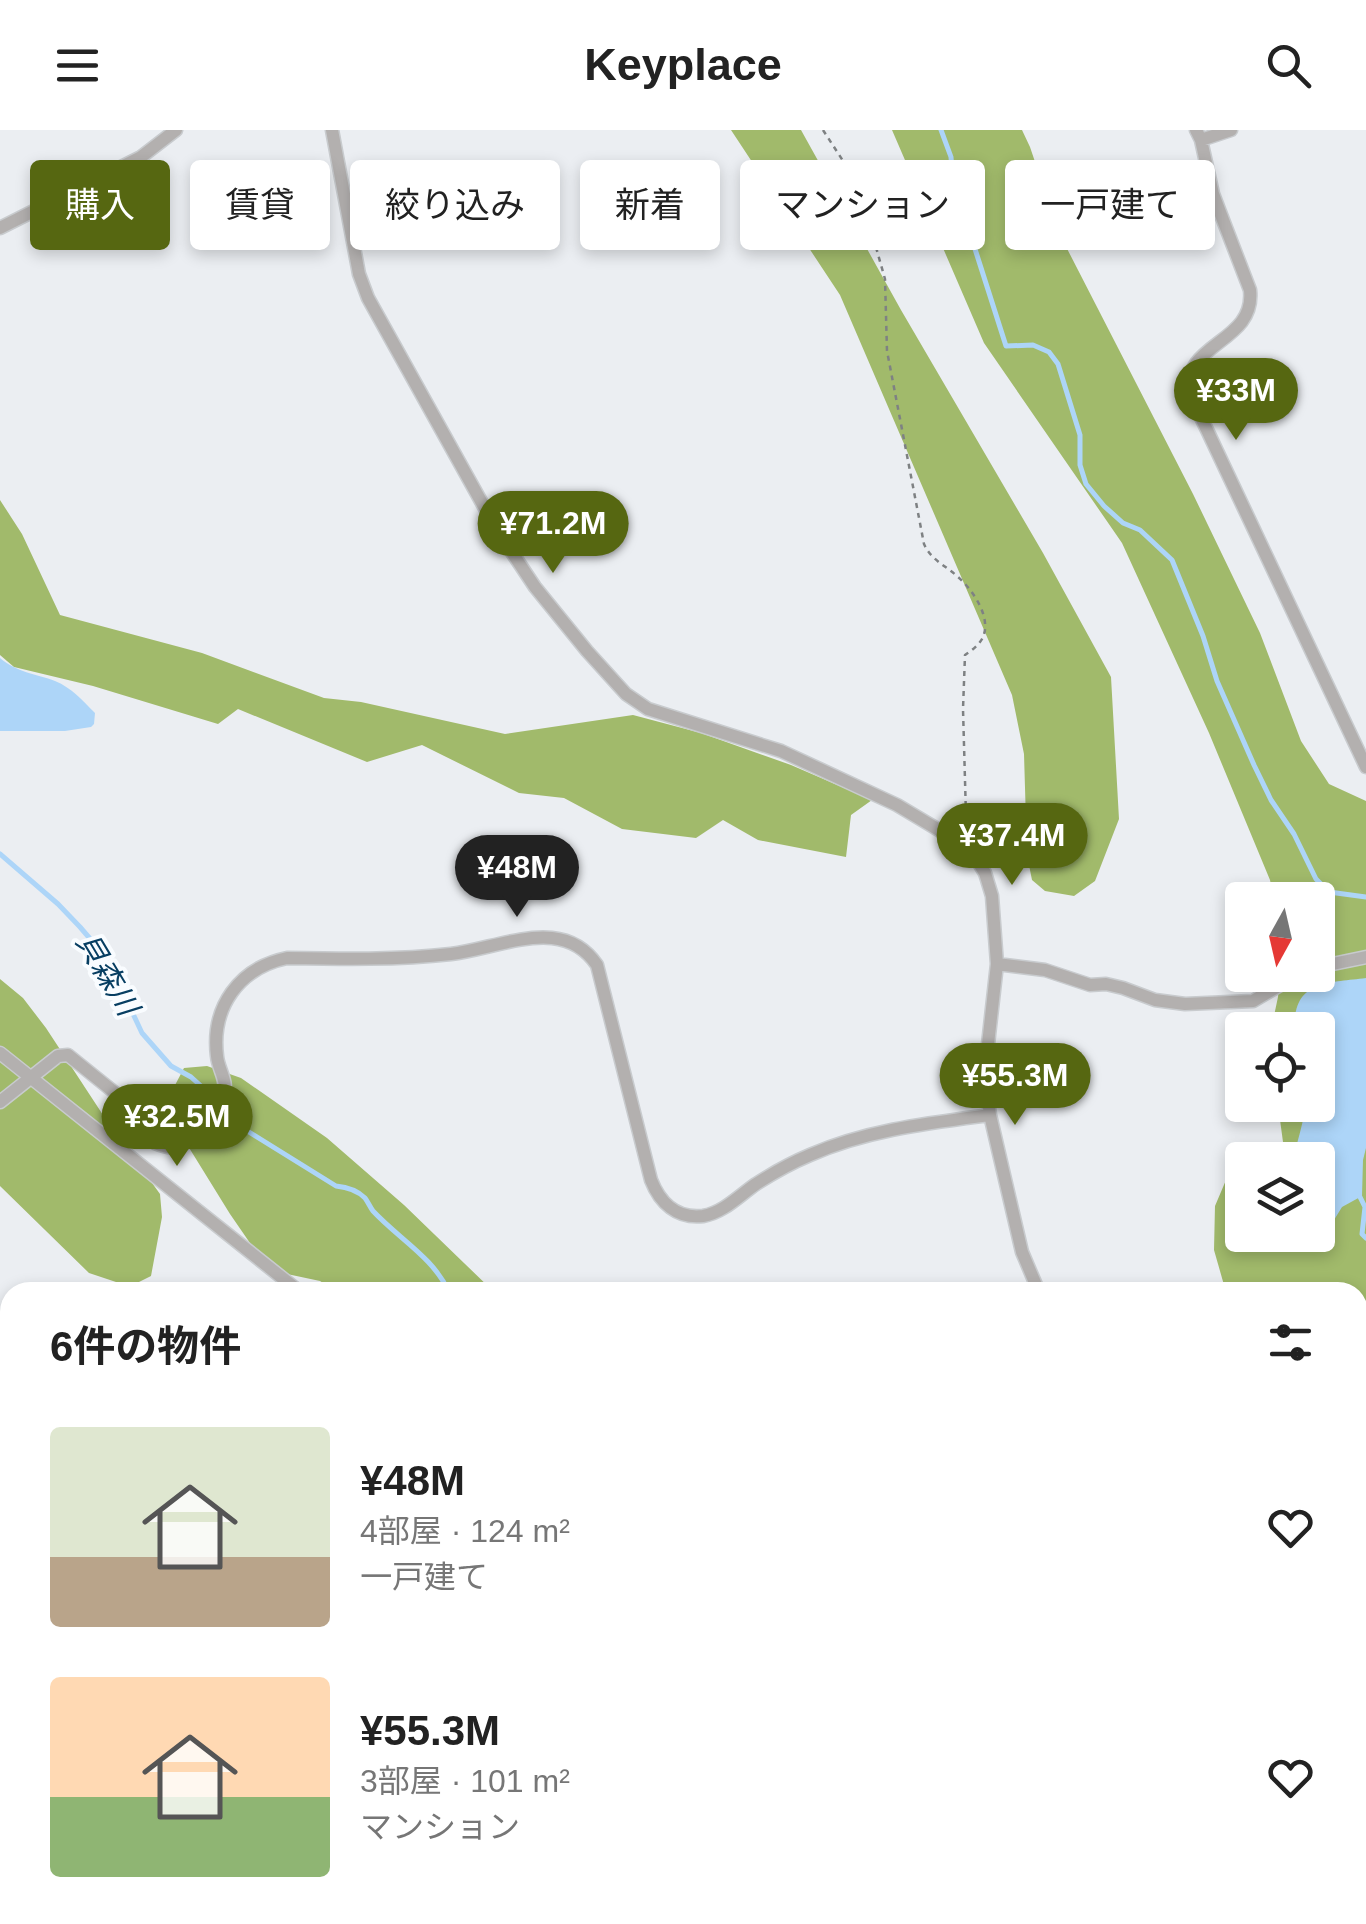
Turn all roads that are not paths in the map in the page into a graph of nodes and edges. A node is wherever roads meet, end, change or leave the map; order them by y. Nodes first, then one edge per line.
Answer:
1 (176, 130) edge
2 (332, 130) edge
3 (1231, 130) edge
4 (1198, 135) edge
5 (0, 228) edge
6 (1366, 767) edge
7 (1366, 957) edge
8 (1335, 963) edge
9 (998, 964) junction
10 (1268, 992) edge
11 (0, 1053) edge
12 (29, 1078) junction
13 (0, 1102) edge
14 (990, 1115) junction
15 (287, 1282) edge
16 (1035, 1282) edge

1 - 5 street
2 - 9 street
3 - 4 street
4 - 6 street
7 - 8 street
9 - 10 street
9 - 14 street
11 - 12 street
12 - 13 street
12 - 14 street
12 - 15 street
14 - 16 street

